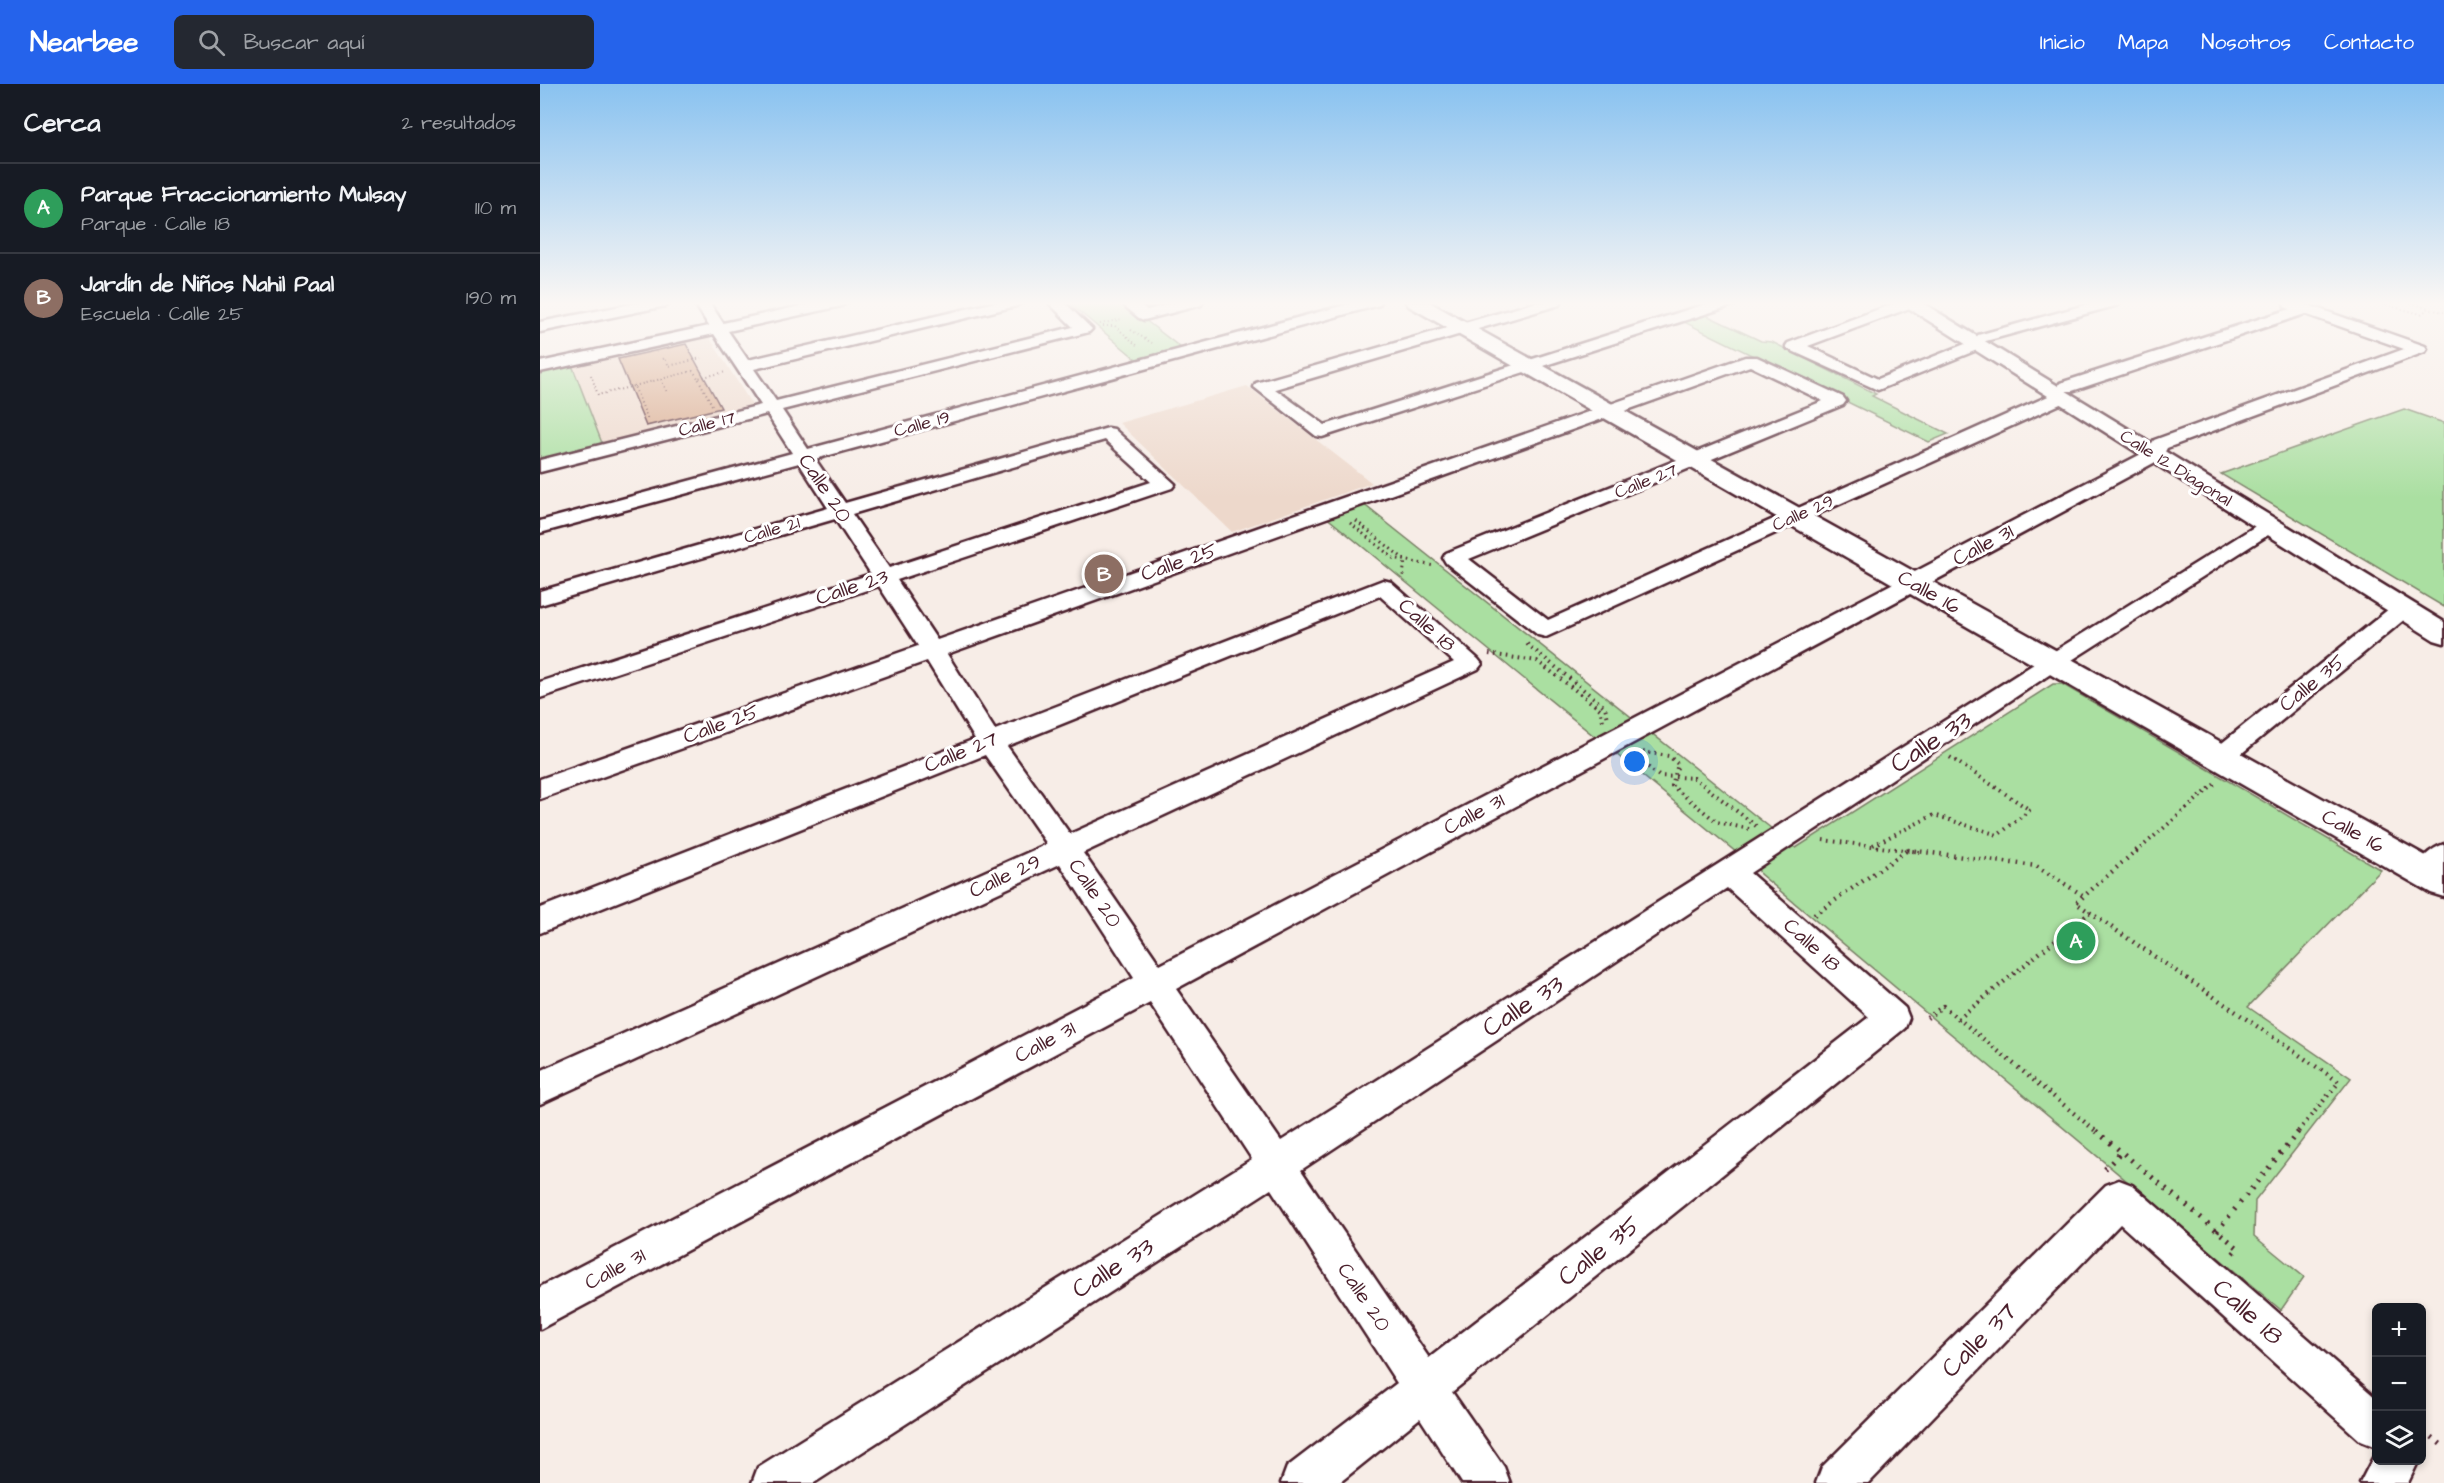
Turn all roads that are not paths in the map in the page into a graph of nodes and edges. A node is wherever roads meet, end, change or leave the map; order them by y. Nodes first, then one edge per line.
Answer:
1 (741, 367) edge
2 (932, 367) edge
3 (1132, 367) edge
4 (1330, 367) edge
5 (1523, 367) edge
6 (1529, 367) edge
7 (1730, 367) edge
8 (1766, 367) edge
9 (1840, 367) edge
10 (1919, 367) edge
11 (2023, 367) edge
12 (2135, 367) edge
13 (2372, 367) edge
14 (738, 368) joint
15 (2063, 392) junction
16 (772, 408) junction
17 (1607, 411) junction
18 (1108, 433) joint
19 (2157, 449) junction
20 (804, 456) junction
21 (1695, 461) junction
22 (540, 466) edge
23 (840, 511) junction
24 (1794, 516) junction
25 (2269, 526) junction
26 (540, 527) edge
27 (884, 576) junction
28 (1912, 583) junction
29 (1383, 587) joint
30 (540, 598) edge
31 (2403, 609) junction
32 (2444, 615) edge
33 (1546, 630) joint
34 (2444, 634) edge
35 (932, 649) junction
36 (1476, 658) joint
37 (2054, 663) junction
38 (540, 690) edge
39 (990, 741) junction
40 (2219, 770) junction
41 (540, 789) edge
42 (1065, 848) junction
43 (2438, 870) edge
44 (1730, 873) junction
45 (540, 921) edge
46 (1155, 983) junction
47 (1910, 1018) joint
48 (540, 1088) edge
49 (1276, 1165) junction
50 (2113, 1183) joint
51 (540, 1309) edge
52 (1425, 1389) junction
53 (2372, 1422) edge
54 (2394, 1465) edge
55 (774, 1483) edge
56 (1303, 1483) edge
57 (1488, 1483) edge
58 (1839, 1483) edge
59 (2382, 1483) edge

1 - 14 street
2 - 16 street, Calle 17
3 - 20 street, Calle 19
4 - 5 street
6 - 17 street, Calle 16
7 - 17 street, Calle 25
8 - 21 street, Calle 27
9 - 10 street
11 - 15 street, Calle 12 Diagonal
12 - 15 street, Calle 29
13 - 19 street, Calle 31
14 - 16 street, Calle 20
15 - 19 street, Calle 12 Diagonal
15 - 24 street, Calle 29
16 - 20 street, Calle 20
16 - 22 street, Calle 17
17 - 21 street, Calle 16
17 - 35 street, Calle 25
18 - 23 street, Calle 21
18 - 27 street, Calle 23
19 - 25 street, Calle 12 Diagonal
19 - 28 street, Calle 31
19 - 32 street, Calle 12 Diagonal
20 - 23 street, Calle 20
20 - 26 street, Calle 19
21 - 24 street, Calle 16
21 - 33 street, Calle 27
23 - 27 street, Calle 20
23 - 30 street, Calle 21
24 - 28 street, Calle 16
24 - 33 street, Calle 29
25 - 31 street, Calle 12 Diagonal
25 - 37 street, Calle 33
27 - 35 street, Calle 20
27 - 38 street, Calle 23
28 - 37 street, Calle 16
28 - 46 street, Calle 31
29 - 36 street, Calle 18
29 - 39 street, Calle 27
31 - 34 street, Calle 12 Diagonal
31 - 40 street, Calle 35
35 - 39 street, Calle 20
35 - 41 street, Calle 25
36 - 42 street, Calle 29
37 - 40 street, Calle 16
37 - 44 street, Calle 33
39 - 42 street, Calle 20
39 - 45 street, Calle 27
40 - 43 street, Calle 16
42 - 46 street, Calle 20
42 - 48 street, Calle 29
44 - 47 street, Calle 18
44 - 49 street, Calle 33
46 - 49 street, Calle 20
46 - 51 street, Calle 31
47 - 52 street, Calle 35
49 - 52 street, Calle 20
49 - 55 street, Calle 33
50 - 53 street, Calle 18
50 - 58 street, Calle 37
52 - 56 street, Calle 35
52 - 57 street, Calle 20
54 - 59 street

